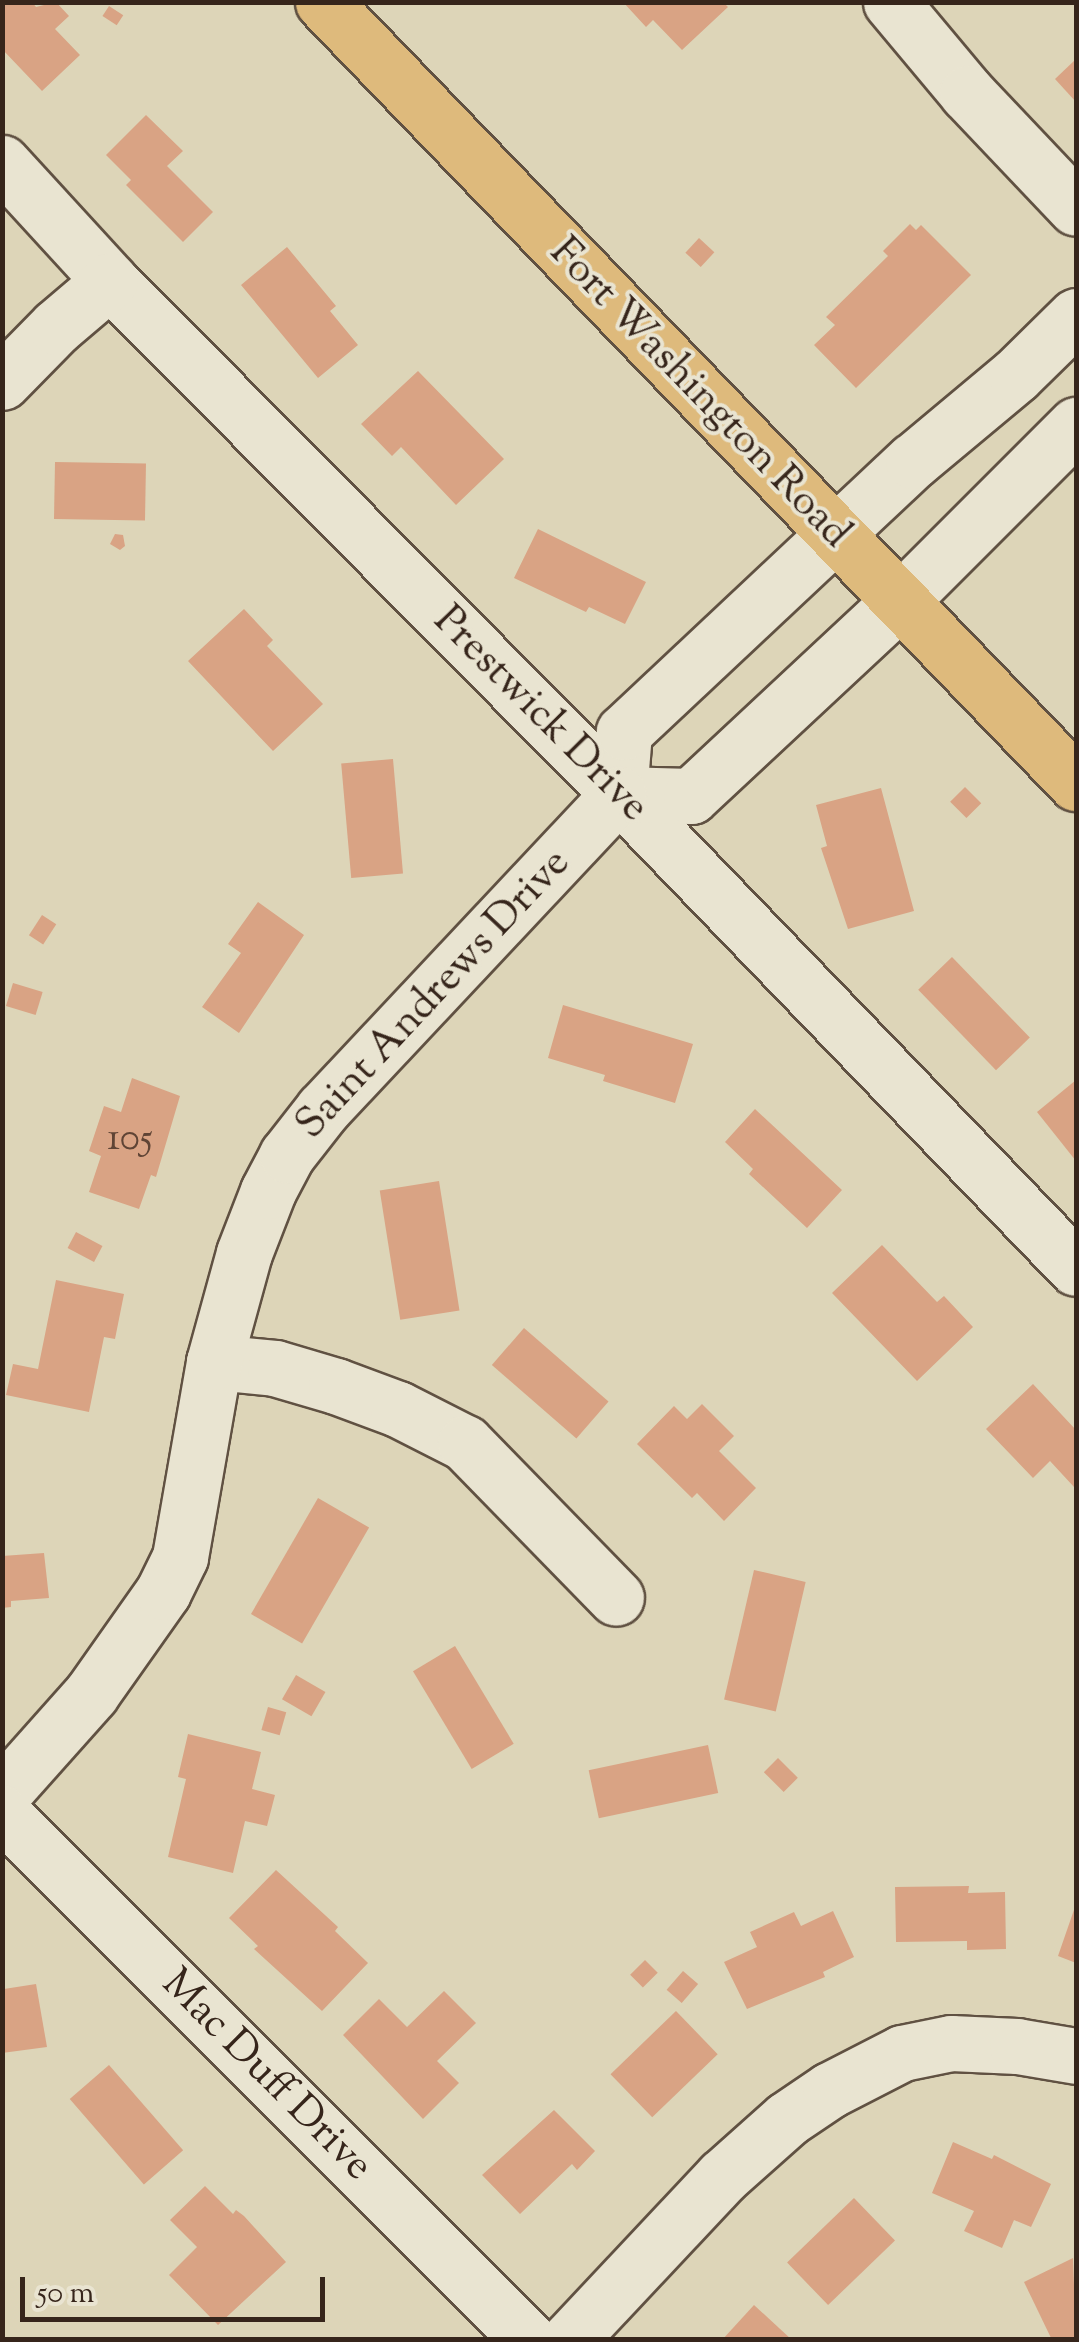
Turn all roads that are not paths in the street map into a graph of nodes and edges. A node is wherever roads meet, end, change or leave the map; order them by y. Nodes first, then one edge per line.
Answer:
1 (324, 2) edge
2 (891, 2) edge
3 (2, 163) edge
4 (1076, 208) edge
5 (110, 281) junction
6 (1076, 316) edge
7 (2, 382) edge
8 (1076, 425) edge
9 (835, 536) junction
10 (900, 601) junction
11 (1076, 784) edge
12 (619, 794) junction
13 (1076, 1268) edge
14 (214, 1362) junction
15 (616, 1598) dead end
16 (2, 1794) edge
17 (2, 1812) edge
18 (1076, 2056) edge
19 (529, 2340) edge
20 (569, 2340) edge

1 - 9 main road, Fort Washington Road
2 - 4 street
3 - 5 street, Prestwick Drive
5 - 7 street
5 - 12 street, Prestwick Drive
6 - 9 street
8 - 10 street
9 - 10 main road, Fort Washington Road
9 - 12 street
10 - 11 main road, Fort Washington Road
10 - 12 street
12 - 13 street, Prestwick Drive
12 - 14 street, Saint Andrews Drive
14 - 15 street
14 - 16 street, Saint Andrews Drive
17 - 19 street, Mac Duff Drive
18 - 20 street

